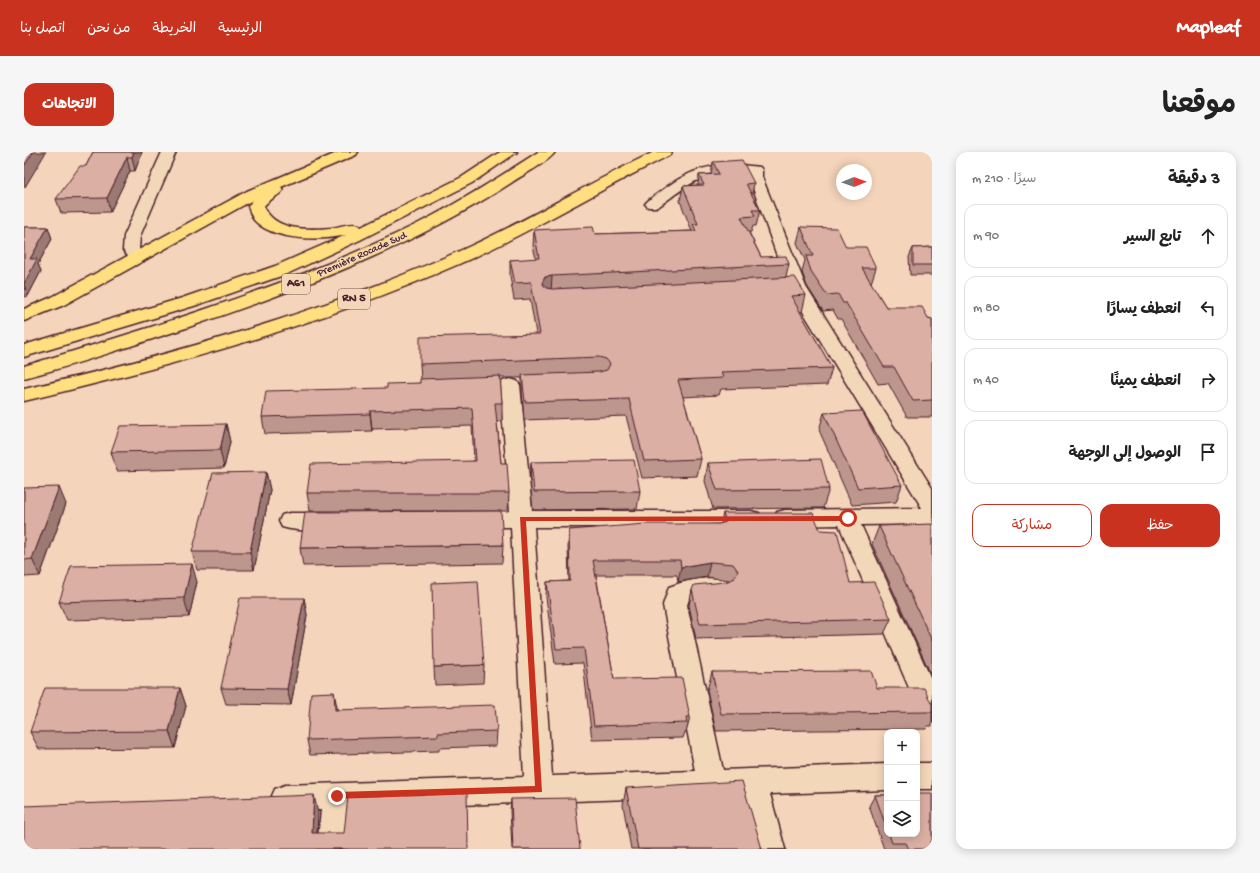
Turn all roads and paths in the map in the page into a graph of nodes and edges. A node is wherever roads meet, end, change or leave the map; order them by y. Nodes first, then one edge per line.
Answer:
1 (169, 152) edge
2 (351, 152) edge
3 (364, 152) edge
4 (510, 152) edge
5 (548, 152) edge
6 (665, 152) edge
7 (467, 180) junction
8 (652, 204) dead end
9 (138, 257) junction
10 (24, 316) edge
11 (24, 352) edge
12 (24, 372) edge
13 (510, 385) dead end
14 (24, 395) edge
15 (932, 506) edge
16 (932, 516) edge
17 (848, 518) junction
18 (522, 519) junction
19 (452, 520) edge
20 (290, 521) dead end
21 (352, 521) edge
22 (721, 587) edge
23 (932, 711) edge
24 (920, 776) edge
25 (932, 776) edge
26 (884, 777) edge
27 (753, 782) junction
28 (712, 783) junction
29 (539, 789) junction
30 (337, 796) junction
31 (259, 799) edge
32 (332, 849) edge
33 (770, 849) edge

1 - 9 street
2 - 9 highway
3 - 7 highway
4 - 7 highway, Première Rocade Sud / A61
5 - 12 highway, Première Rocade Sud / A61
6 - 14 highway, RN 5
7 - 11 highway, Première Rocade Sud / A61
8 - 15 street
9 - 10 highway
13 - 18 street
16 - 17 street
17 - 18 street
17 - 23 street
18 - 19 street
18 - 29 street
20 - 21 street
22 - 28 street
24 - 25 street
26 - 27 street
27 - 28 street
27 - 33 street
28 - 29 street
29 - 30 street
30 - 31 street
30 - 32 street

